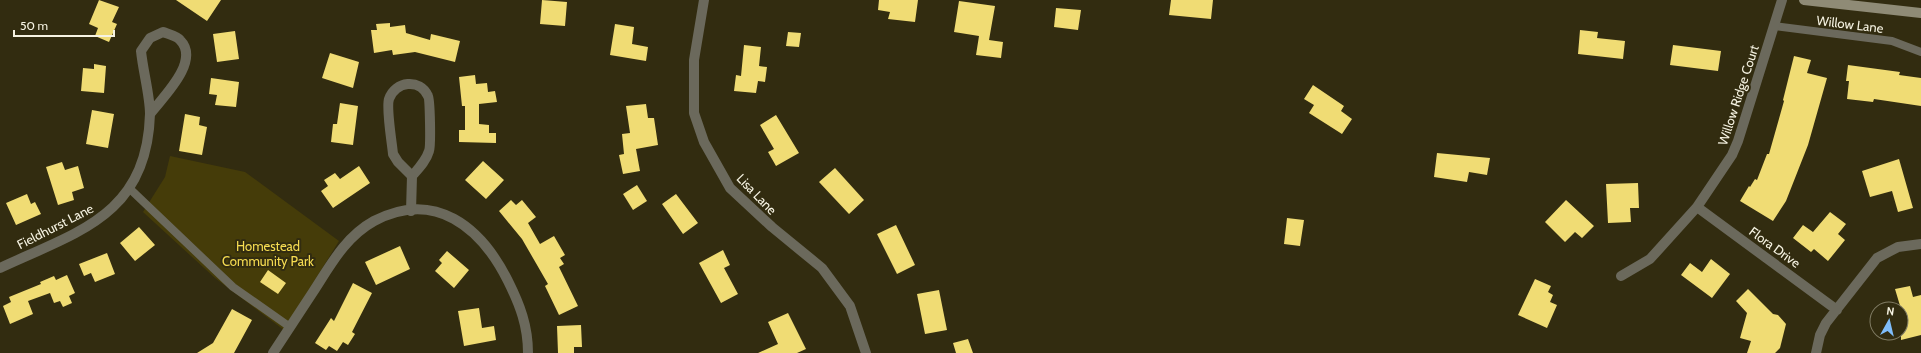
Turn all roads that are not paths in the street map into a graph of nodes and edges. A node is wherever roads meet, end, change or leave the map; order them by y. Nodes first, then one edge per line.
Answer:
1 (704, 0) edge
2 (1782, 0) edge
3 (1804, 0) edge
4 (1921, 13) edge
5 (1774, 26) junction
6 (1921, 52) edge
7 (150, 114) junction
8 (412, 176) junction
9 (130, 188) junction
10 (1697, 207) junction
11 (411, 211) junction
12 (1921, 244) edge
13 (1, 265) edge
14 (1621, 276) dead end
15 (1837, 310) junction
16 (290, 327) junction
17 (273, 353) edge
18 (528, 353) edge
19 (866, 353) edge
20 (1816, 353) edge

1 - 19 street, Lisa Lane
2 - 5 street, Willow Ridge Court
3 - 4 street
5 - 6 lane, Willow Lane
5 - 10 street, Willow Ridge Court
7 - 7 street, Fieldhurst Lane
7 - 9 street, Fieldhurst Lane
8 - 8 street
8 - 11 street
9 - 13 street, Fieldhurst Lane
9 - 16 lane
10 - 14 street, Willow Ridge Court
10 - 15 street, Flora Drive
11 - 16 street
11 - 18 street
12 - 15 street
15 - 20 street
16 - 17 street

